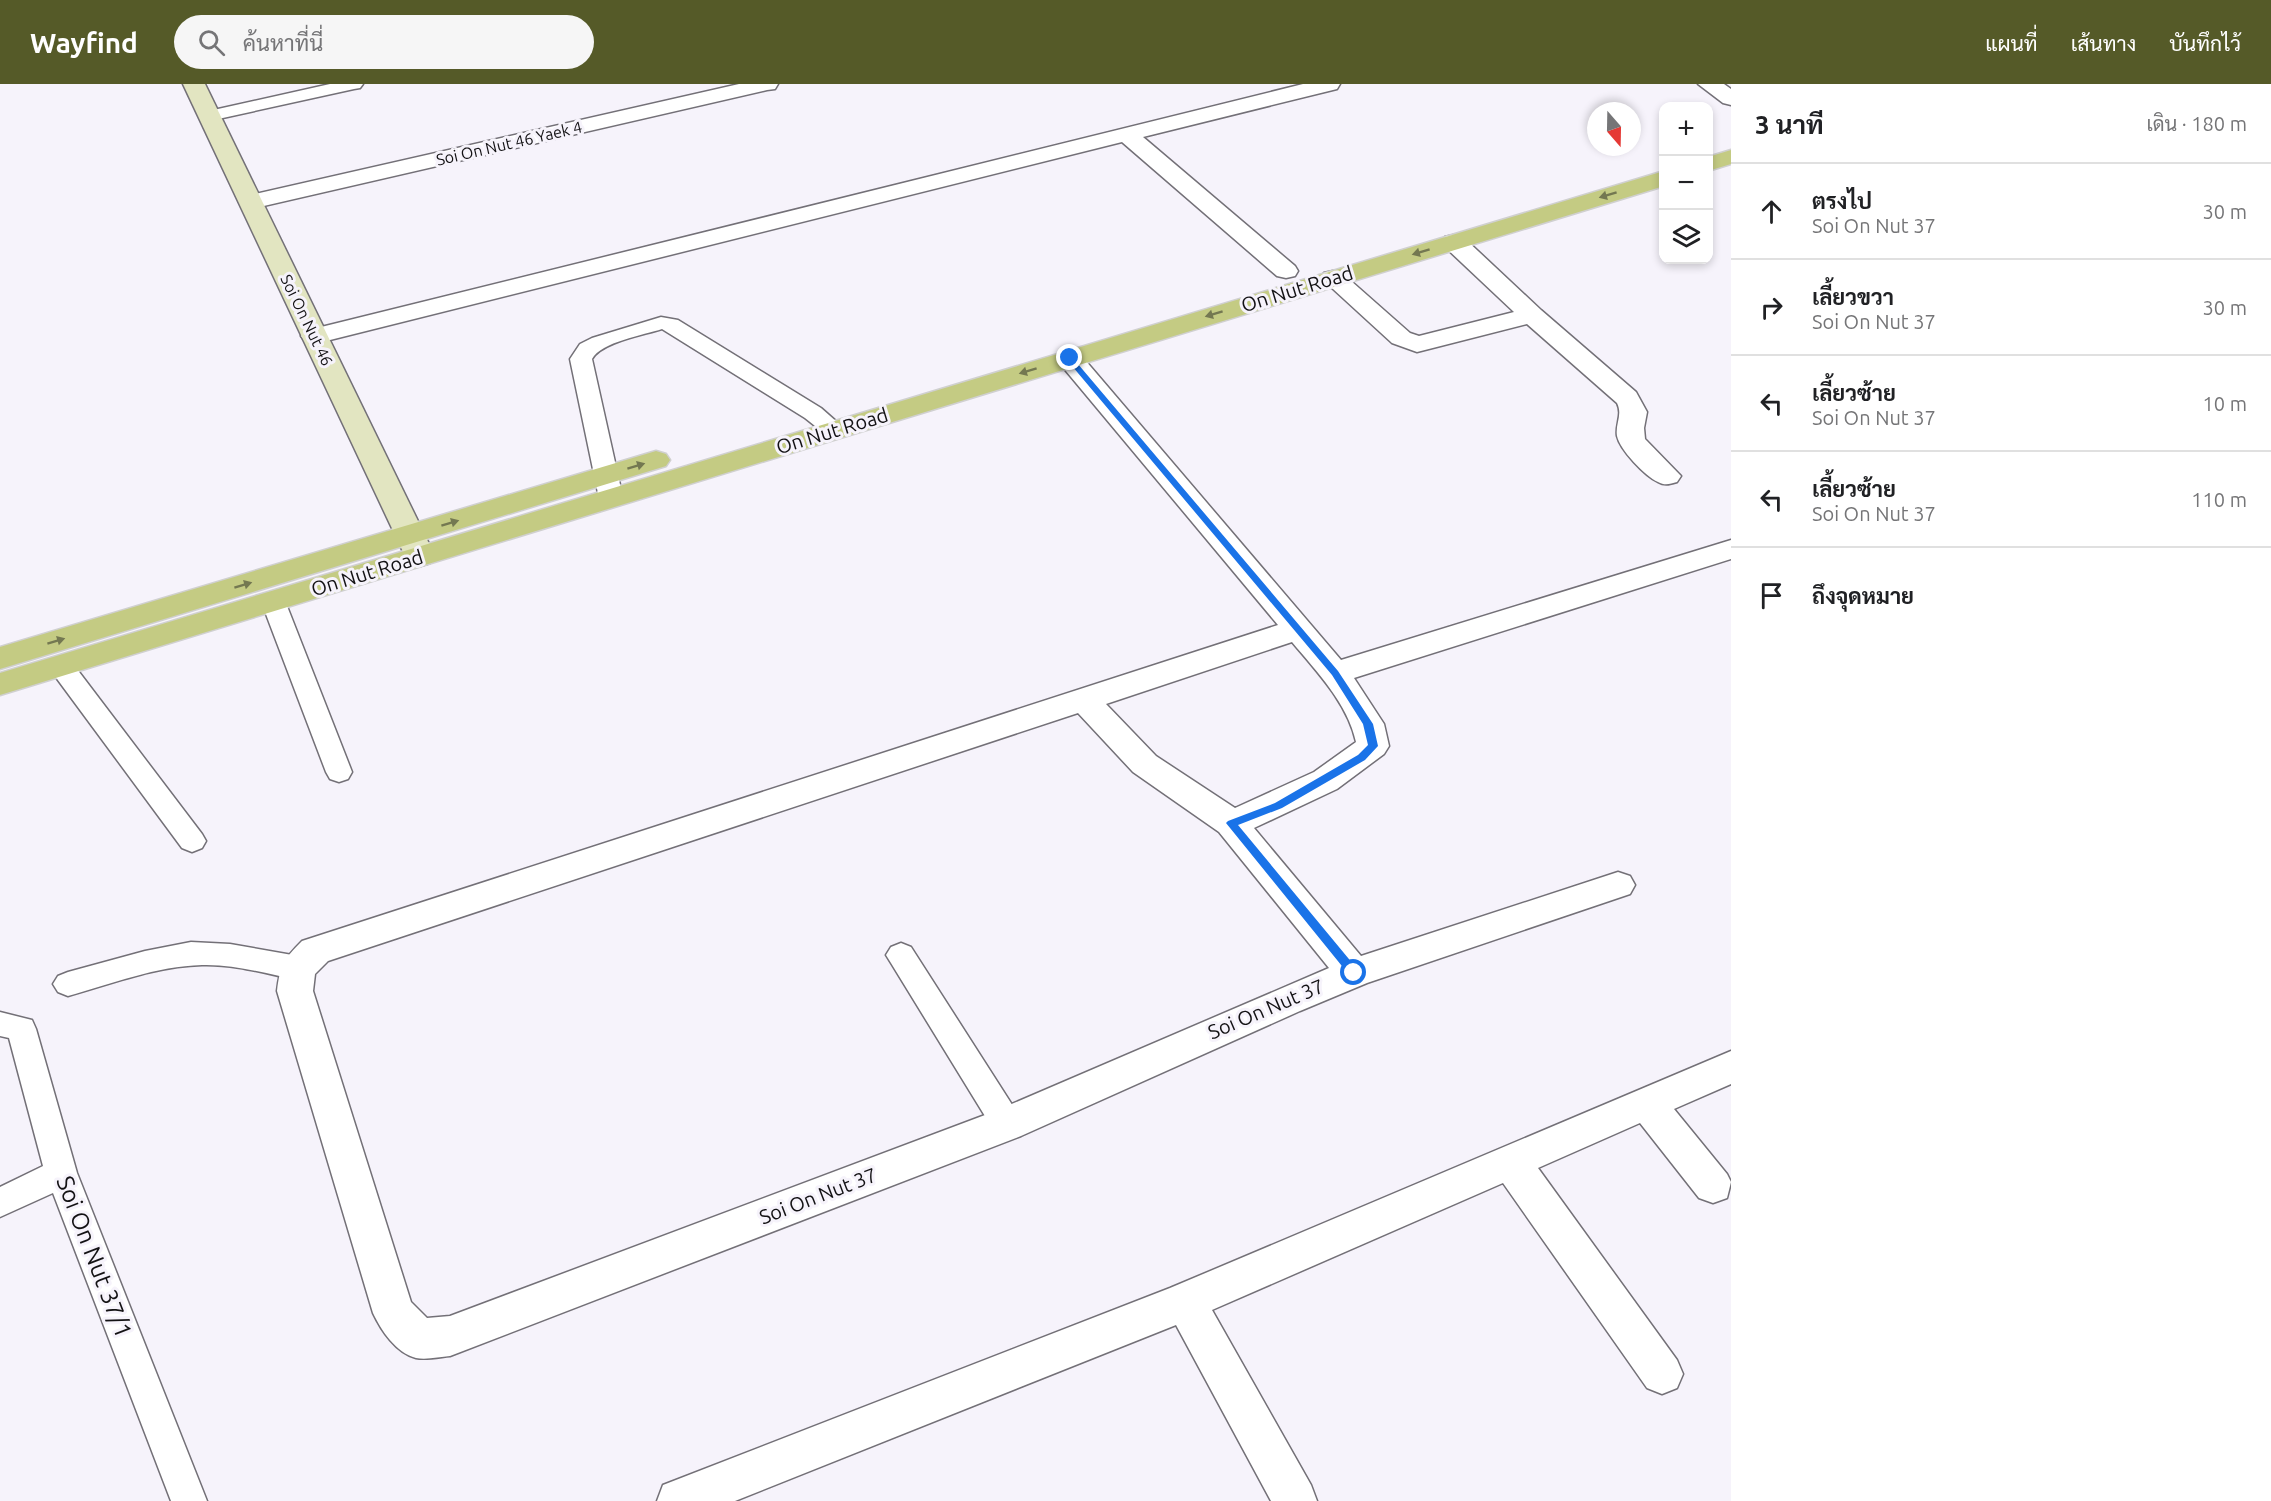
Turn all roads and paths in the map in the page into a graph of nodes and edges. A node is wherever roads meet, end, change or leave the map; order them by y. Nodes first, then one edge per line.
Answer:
1 (194, 84) edge
2 (354, 84) edge
3 (767, 84) edge
4 (1329, 84) edge
5 (1709, 84) edge
6 (1731, 98) edge
7 (209, 116) junction
8 (1128, 136) junction
9 (1731, 137) edge
10 (1713, 142) edge
11 (1731, 157) edge
12 (1659, 159) edge
13 (1713, 162) edge
14 (1659, 180) edge
15 (250, 202) junction
16 (1454, 242) junction
17 (1286, 271) junction
18 (1333, 278) junction
19 (1532, 315) junction
20 (314, 336) junction
21 (1070, 358) junction
22 (813, 413) junction
23 (835, 430) junction
24 (1667, 476) dead end
25 (609, 487) junction
26 (415, 545) junction
27 (1731, 549) edge
28 (273, 601) junction
29 (1297, 630) junction
30 (0, 658) edge
31 (61, 666) junction
32 (1335, 673) junction
33 (0, 684) edge
34 (1084, 700) junction
35 (339, 772) dead end
36 (1231, 823) junction
37 (192, 841) dead end
38 (1618, 885) dead end
39 (901, 955) dead end
40 (298, 968) junction
41 (1354, 973) junction
42 (68, 984) dead end
43 (0, 1024) edge
44 (1731, 1067) edge
45 (1647, 1103) junction
46 (1007, 1124) junction
47 (1511, 1162) junction
48 (61, 1173) junction
49 (1713, 1186) dead end
50 (0, 1203) edge
51 (1185, 1302) junction
52 (1662, 1374) dead end
53 (189, 1501) edge
54 (679, 1501) edge
55 (1295, 1501) edge

1 - 7 street, Soi On Nut 46
2 - 7 lane
3 - 15 street, Soi On Nut 46 Yaek 4
4 - 8 street
5 - 6 street
7 - 15 street, Soi On Nut 46
8 - 17 street
8 - 20 street
9 - 10 main road
11 - 13 main road
12 - 17 main road, On Nut Road
14 -> 16 main road, On Nut Road
15 - 20 street, Soi On Nut 46
16 -> 18 main road, On Nut Road
16 - 19 street
17 - 22 main road, On Nut Road
18 - 19 street
18 -> 21 main road, On Nut Road
19 - 24 street
20 - 26 street, Soi On Nut 46
21 -> 23 main road, On Nut Road
21 - 29 street
22 - 23 lane
25 -> 22 main road, On Nut Road
22 - 25 lane
23 - 25 main road, On Nut Road
25 - 26 main road, On Nut Road
26 - 28 main road, On Nut Road
30 -> 26 main road, On Nut Road
27 - 32 street
28 - 31 main road, On Nut Road
28 - 35 lane
29 - 32 street
29 - 34 street
31 - 33 main road, On Nut Road
31 - 37 lane
32 - 36 street
34 - 36 street, Soi On Nut 37
34 - 40 street
36 - 41 street, Soi On Nut 37
38 - 41 street
39 - 46 lane
40 - 42 lane
40 - 46 street, Soi On Nut 37
41 - 46 street, Soi On Nut 37
43 - 48 lane, Soi On Nut 37/1
44 - 45 street
45 - 47 street
45 - 49 street
47 - 51 street
47 - 52 street
48 - 50 lane
48 - 53 lane, Soi On Nut 37/1
51 - 54 street
51 - 55 street

